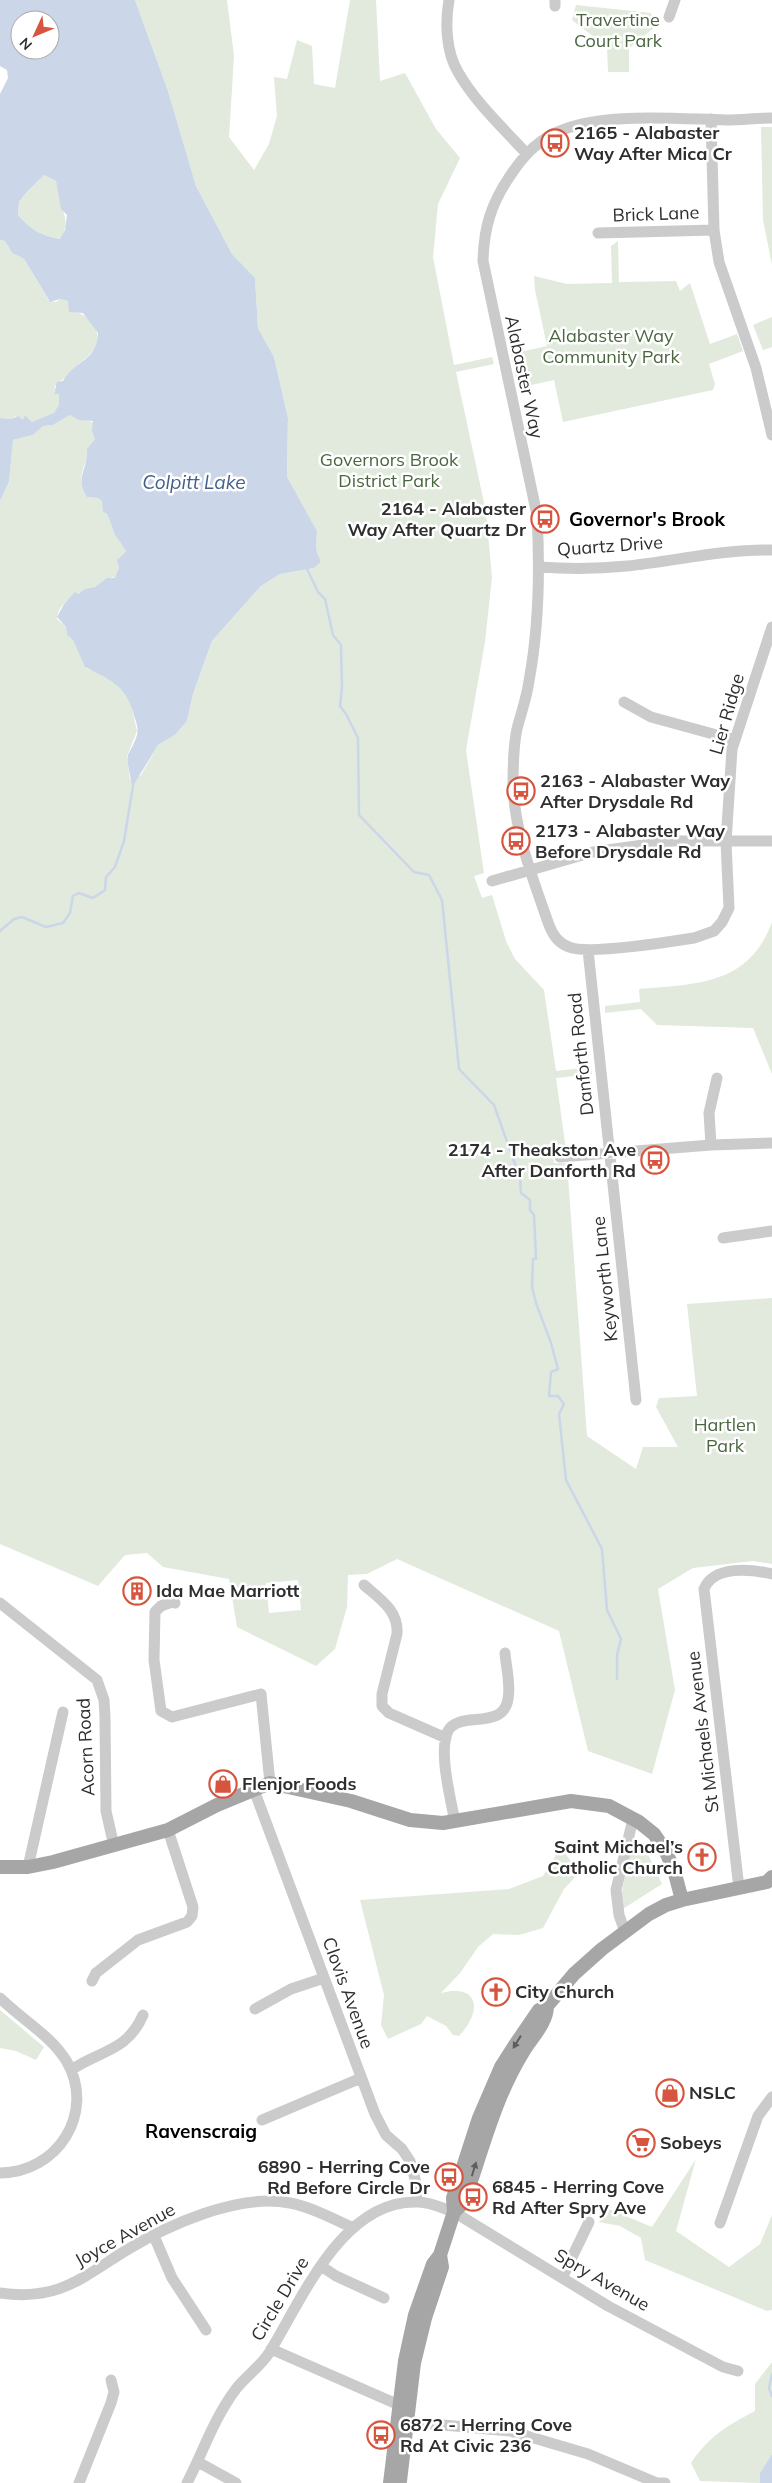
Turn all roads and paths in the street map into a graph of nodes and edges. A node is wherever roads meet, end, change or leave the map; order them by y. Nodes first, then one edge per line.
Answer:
1 (449, 0) edge
2 (675, 0) edge
3 (669, 17) dead end
4 (772, 118) edge
5 (711, 119) junction
6 (526, 153) junction
7 (714, 230) junction
8 (598, 233) dead end
9 (772, 435) edge
10 (772, 550) edge
11 (538, 567) junction
12 (772, 627) edge
13 (624, 702) dead end
14 (735, 740) junction
15 (772, 841) edge
16 (726, 842) junction
17 (531, 868) junction
18 (492, 881) dead end
19 (588, 950) junction
20 (717, 1078) dead end
21 (772, 1143) edge
22 (711, 1145) junction
23 (609, 1154) junction
24 (560, 1157) dead end
25 (772, 1231) edge
26 (723, 1238) dead end
27 (636, 1400) dead end
28 (772, 1574) edge
29 (364, 1584) dead end
30 (175, 1603) dead end
31 (0, 1604) edge
32 (505, 1652) dead end
33 (62, 1712) dead end
34 (446, 1738) junction
35 (270, 1783) junction
36 (254, 1790) junction
37 (633, 1819) junction
38 (455, 1822) junction
39 (168, 1830) junction
40 (114, 1846) junction
41 (0, 1867) edge
42 (28, 1867) junction
43 (770, 1881) edge
44 (739, 1888) junction
45 (682, 1900) junction
46 (625, 1932) junction
47 (324, 1978) junction
48 (92, 1981) dead end
49 (0, 1998) edge
50 (255, 2009) dead end
51 (143, 2015) dead end
52 (71, 2070) junction
53 (361, 2078) junction
54 (772, 2097) edge
55 (262, 2120) dead end
56 (0, 2173) edge
57 (417, 2202) junction
58 (454, 2212) junction
59 (589, 2222) dead end
60 (720, 2223) dead end
61 (353, 2228) junction
62 (154, 2236) junction
63 (440, 2255) junction
64 (321, 2266) junction
65 (562, 2278) junction
66 (0, 2294) edge
67 (384, 2298) dead end
68 (206, 2330) dead end
69 (271, 2350) junction
70 (738, 2370) dead end
71 (111, 2380) dead end
72 (399, 2405) junction
73 (402, 2421) junction
74 (198, 2462) junction
75 (79, 2483) edge
76 (187, 2483) edge
77 (236, 2483) edge
78 (390, 2483) edge
79 (400, 2483) edge
80 (664, 2483) edge

1 - 6 street
2 - 3 street
4 - 5 street, Alabaster Way
5 - 6 street, Alabaster Way
5 - 7 street
6 - 11 street, Alabaster Way
7 - 8 street, Brick Lane
7 - 9 street
10 - 11 street, Quartz Drive
11 - 17 street, Alabaster Way
12 - 14 street, Lier Ridge
13 - 14 street
14 - 16 street, Lier Ridge
15 - 16 street
16 - 17 street
16 - 19 street, Lier Ridge
17 - 18 street
17 - 19 street, Alabaster Way
19 - 23 street, Danforth Road
20 - 22 street
21 - 22 street
22 - 23 street
23 - 24 street
23 - 27 street, Keyworth Lane
25 - 26 street
28 - 44 street, St Michaels Avenue
29 - 34 street
30 - 35 street
31 - 40 street, Acorn Road
32 - 34 street
33 - 42 street
34 - 38 street
35 - 36 main road
35 - 38 main road
36 - 39 main road
36 - 47 street, Clovis Avenue
37 - 38 main road
37 - 45 main road
37 - 46 street
39 - 40 main road
39 - 48 street
40 - 42 main road
41 - 42 main road
43 - 44 main road
44 - 45 main road
45 - 46 main road
46 - 58 main road
47 - 50 street
47 - 53 street, Clovis Avenue
49 - 52 street
51 - 52 street
52 - 56 street
53 - 55 street
53 - 57 street, Clovis Avenue
54 - 60 street
57 - 58 street, Circle Drive
57 - 61 street, Circle Drive
58 - 63 main road
58 - 65 street, Spry Avenue
59 - 65 street
61 - 62 street, Joyce Avenue
61 - 64 street, Circle Drive
62 - 66 street, Joyce Avenue
62 - 68 street
63 - 72 main road
63 - 73 main road
64 - 67 street
64 - 69 street, Circle Drive
65 - 70 street, Spry Avenue
69 - 72 street
69 - 74 street, Circle Drive
71 - 75 street
72 - 73 main road
73 - 78 main road
73 - 79 main road
73 - 80 street
74 - 76 street, Circle Drive
74 - 77 street

